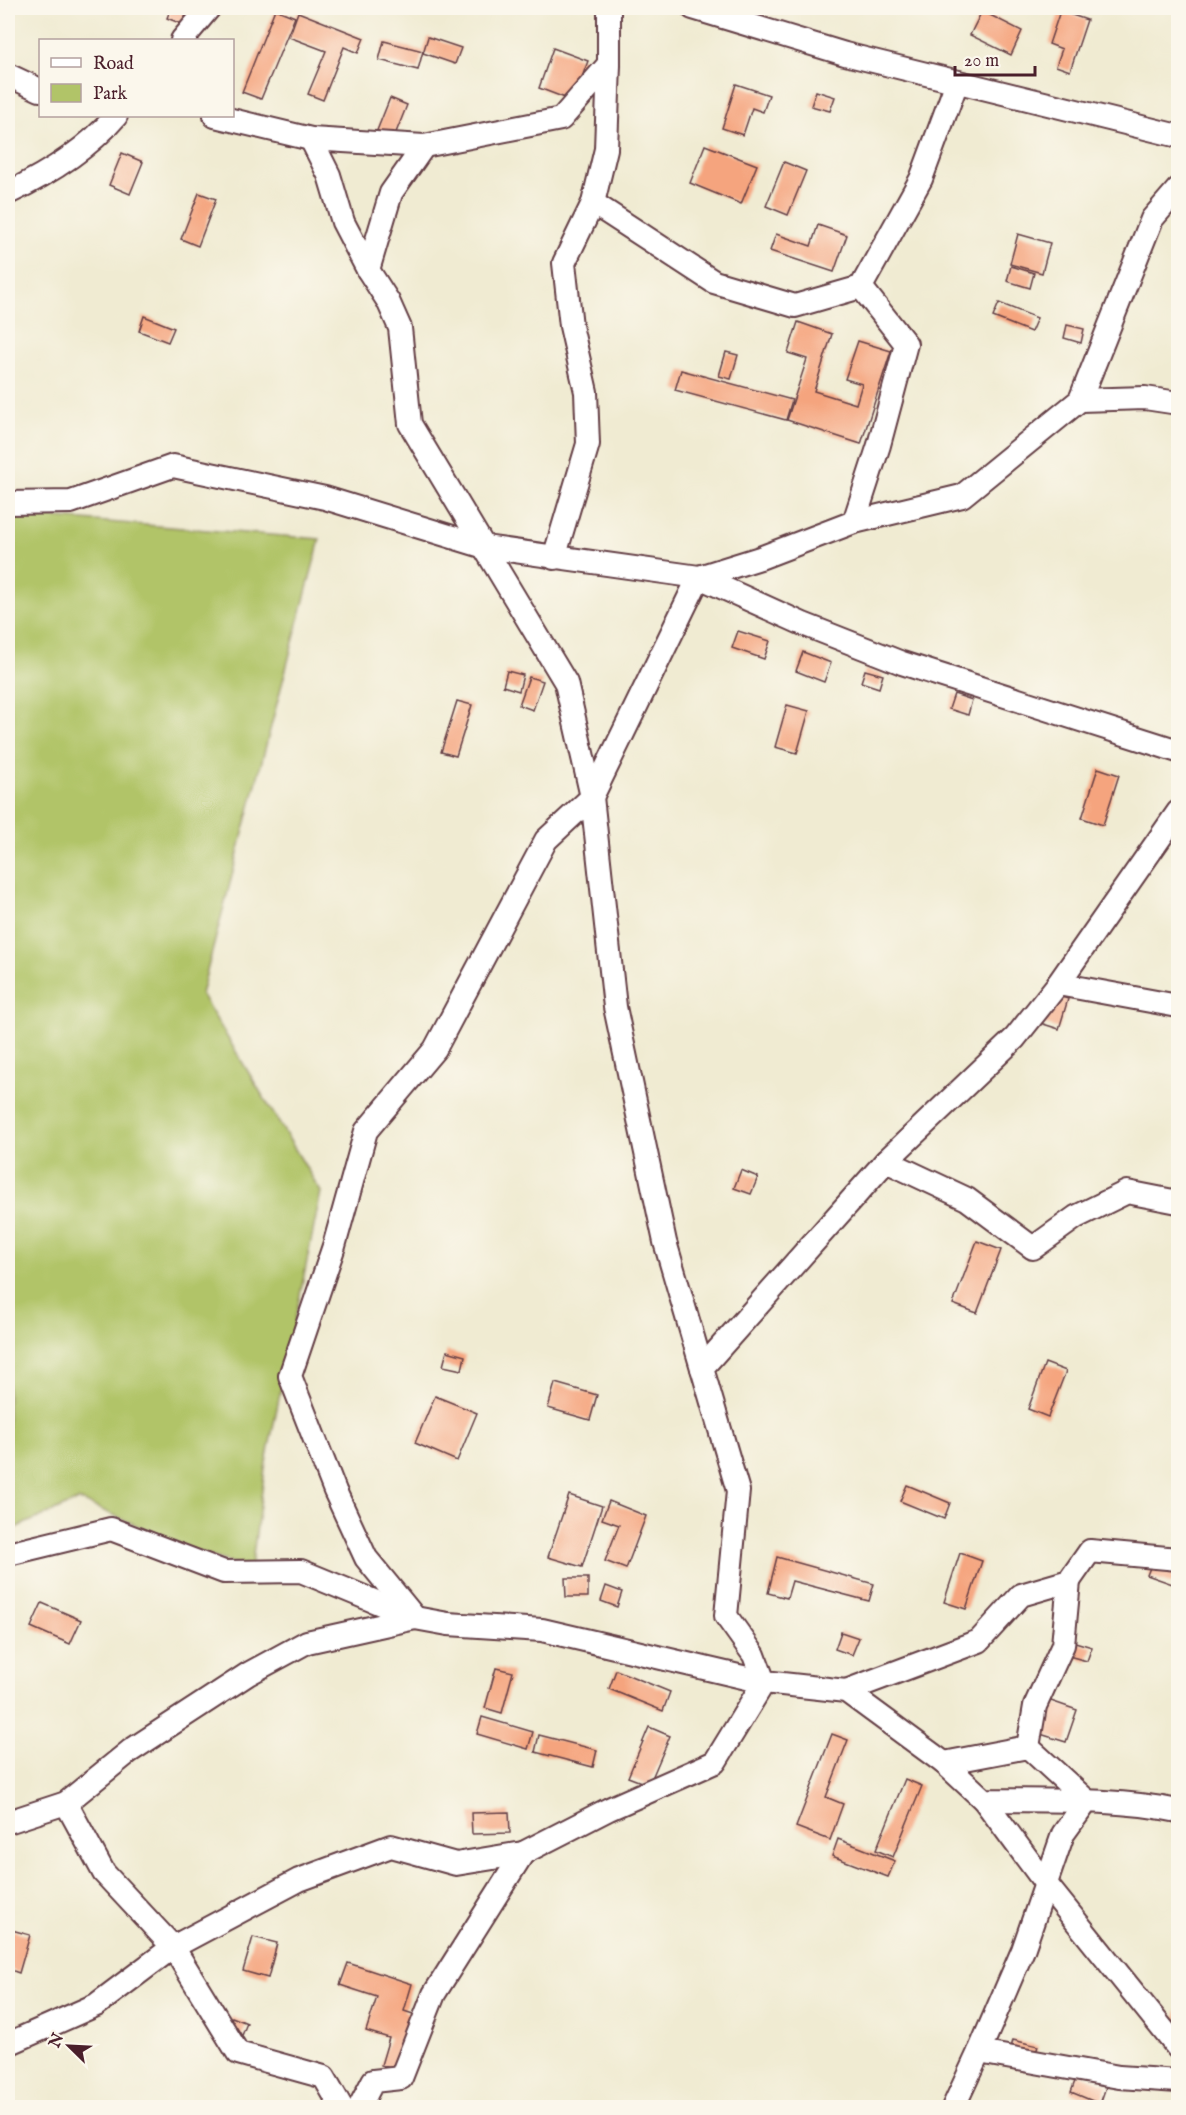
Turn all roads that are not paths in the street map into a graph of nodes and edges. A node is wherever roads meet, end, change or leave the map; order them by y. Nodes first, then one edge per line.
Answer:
1 (209, 8) edge
2 (609, 8) edge
3 (693, 8) edge
4 (183, 39) edge
5 (609, 64) junction
6 (8, 75) edge
7 (957, 82) junction
8 (39, 90) edge
9 (115, 117) edge
10 (219, 117) edge
11 (1179, 136) edge
12 (311, 139) junction
13 (424, 146) junction
14 (1179, 189) edge
15 (8, 193) edge
16 (593, 203) junction
17 (368, 270) junction
18 (861, 287) junction
19 (1080, 400) junction
20 (1179, 403) edge
21 (8, 503) edge
22 (854, 522) junction
23 (485, 548) junction
24 (554, 558) junction
25 (699, 578) junction
26 (1179, 751) edge
27 (592, 797) junction
28 (1179, 812) edge
29 (1058, 984) junction
30 (1179, 1006) edge
31 (886, 1161) junction
32 (1179, 1202) edge
33 (702, 1368) junction
34 (8, 1554) edge
35 (1179, 1559) edge
36 (1069, 1581) junction
37 (415, 1618) junction
38 (764, 1682) junction
39 (846, 1691) junction
40 (1028, 1747) junction
41 (944, 1763) junction
42 (984, 1800) junction
43 (1087, 1801) junction
44 (66, 1803) junction
45 (1179, 1811) edge
46 (8, 1822) edge
47 (523, 1853) junction
48 (1046, 1884) junction
49 (173, 1947) junction
50 (8, 2044) edge
51 (1179, 2048) edge
52 (979, 2052) junction
53 (1179, 2081) edge
54 (342, 2108) edge
55 (359, 2108) edge
56 (953, 2108) edge

1 - 4 street
2 - 5 street
3 - 7 street
5 - 13 street
5 - 16 street
6 - 8 street
7 - 11 street
7 - 18 street
9 - 15 street
10 - 12 street
12 - 13 street
12 - 17 street
13 - 17 street
14 - 19 street
16 - 18 street
16 - 24 street
17 - 23 street
18 - 22 street
19 - 20 street
19 - 22 street
21 - 23 street
22 - 25 street
23 - 24 street
23 - 27 street
24 - 25 street
25 - 26 street
25 - 27 street
27 - 33 street
27 - 37 street
28 - 29 street
29 - 30 street
29 - 31 street
31 - 32 street
31 - 33 street
33 - 38 street
34 - 37 street
35 - 36 street
36 - 39 street
36 - 40 street
37 - 38 street
37 - 44 street
38 - 39 street
38 - 47 street
39 - 41 street
40 - 41 street
40 - 43 street
41 - 42 street
42 - 43 street
42 - 48 street
43 - 45 street
43 - 48 street
44 - 46 street
44 - 49 street
47 - 49 street
47 - 55 street
48 - 51 street
48 - 52 street
49 - 50 street
49 - 54 street
52 - 53 street
52 - 56 street

